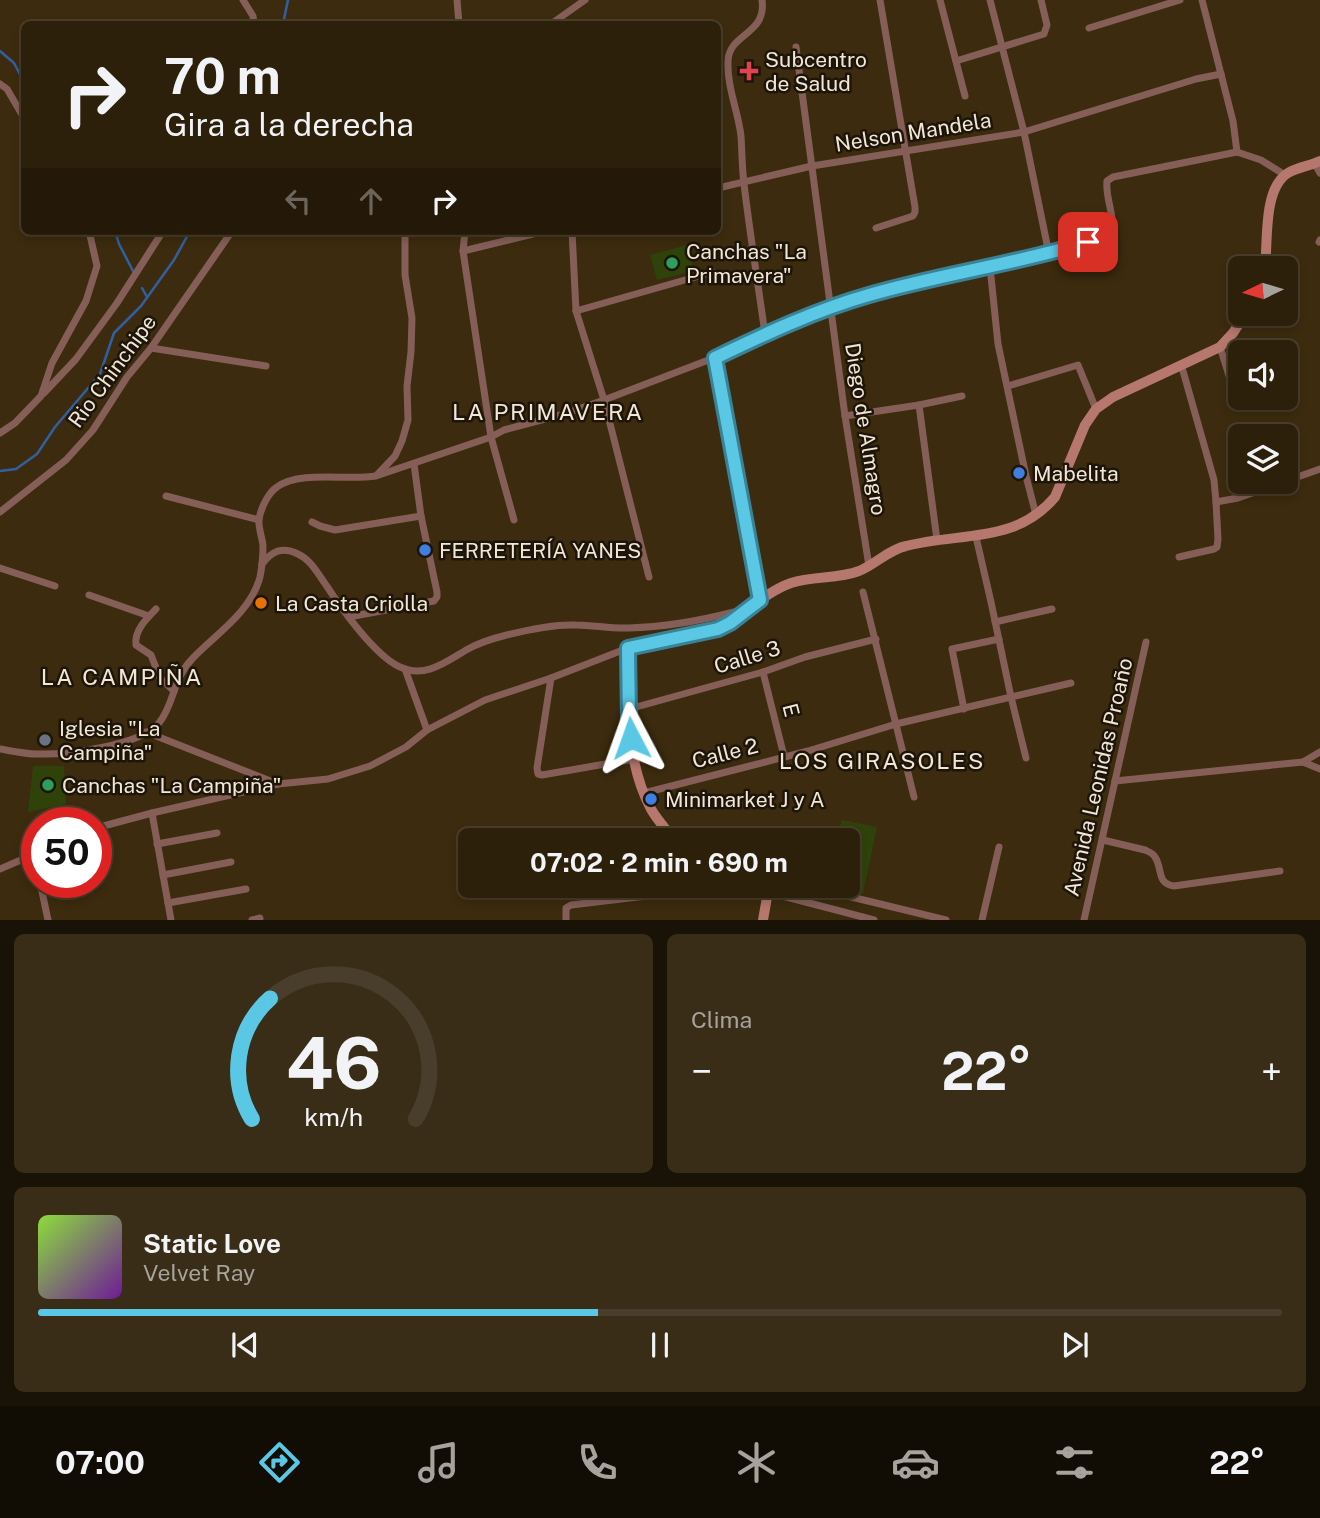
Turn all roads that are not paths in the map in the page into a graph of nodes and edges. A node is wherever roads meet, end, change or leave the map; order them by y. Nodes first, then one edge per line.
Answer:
1 (243, 0) edge
2 (457, 0) edge
3 (585, 0) edge
4 (762, 0) edge
5 (880, 0) edge
6 (940, 0) edge
7 (989, 0) edge
8 (1041, 0) edge
9 (1180, 0) edge
10 (1202, 0) edge
11 (254, 21) edge
12 (459, 21) edge
13 (555, 21) edge
14 (1089, 28) dead end
15 (796, 47) dead end
16 (1003, 47) junction
17 (956, 61) junction
18 (1221, 74) junction
19 (0, 84) edge
20 (965, 96) dead end
21 (21, 113) edge
22 (1024, 132) junction
23 (906, 151) junction
24 (1237, 152) junction
25 (812, 166) junction
26 (1319, 166) edge
27 (1285, 175) junction
28 (744, 181) junction
29 (721, 187) edge
30 (876, 228) dead end
31 (90, 235) edge
32 (160, 235) edge
33 (229, 235) edge
34 (405, 235) edge
35 (465, 235) edge
36 (529, 235) edge
37 (572, 235) edge
38 (463, 251) junction
39 (1049, 254) junction
40 (1266, 256) edge
41 (990, 267) junction
42 (713, 272) dead end
43 (830, 308) junction
44 (576, 311) junction
45 (1238, 326) edge
46 (765, 334) junction
47 (1220, 347) junction
48 (151, 348) junction
49 (715, 358) junction
50 (1181, 364) junction
51 (266, 366) dead end
52 (1228, 372) edge
53 (1008, 386) junction
54 (41, 396) junction
55 (962, 396) dead end
56 (604, 400) junction
57 (919, 405) junction
58 (1096, 409) junction
59 (845, 416) junction
60 (0, 433) edge
61 (491, 437) junction
62 (414, 464) junction
63 (1320, 469) edge
64 (376, 476) junction
65 (1298, 477) edge
66 (1249, 494) edge
67 (166, 496) dead end
68 (1216, 502) junction
69 (0, 513) edge
70 (421, 516) junction
71 (1036, 516) junction
72 (259, 520) junction
73 (514, 520) dead end
74 (312, 522) dead end
75 (976, 537) junction
76 (936, 540) junction
77 (1179, 557) dead end
78 (262, 564) junction
79 (869, 566) junction
80 (0, 568) edge
81 (649, 577) dead end
82 (55, 586) dead end
83 (863, 592) dead end
84 (89, 595) dead end
85 (760, 600) junction
86 (156, 609) dead end
87 (1052, 609) dead end
88 (745, 611) junction
89 (149, 616) junction
90 (349, 617) junction
91 (995, 622) junction
92 (876, 639) junction
93 (999, 639) junction
94 (1146, 642) dead end
95 (628, 648) junction
96 (405, 669) junction
97 (763, 672) junction
98 (551, 678) junction
99 (1071, 683) dead end
100 (174, 691) junction
101 (1011, 697) junction
102 (629, 709) junction
103 (964, 709) junction
104 (896, 724) junction
105 (427, 730) junction
106 (146, 732) junction
107 (0, 749) edge
108 (1320, 752) edge
109 (784, 756) junction
110 (1026, 758) dead end
111 (634, 759) junction
112 (1303, 762) junction
113 (1320, 769) edge
114 (1115, 780) junction
115 (278, 784) junction
116 (643, 793) junction
117 (914, 797) dead end
118 (152, 813) junction
119 (112, 824) edge
120 (665, 828) edge
121 (217, 833) dead end
122 (1102, 839) junction
123 (158, 844) junction
124 (999, 847) dead end
125 (21, 860) edge
126 (231, 862) dead end
127 (0, 869) edge
128 (1280, 871) dead end
129 (163, 874) junction
130 (246, 889) dead end
131 (43, 898) edge
132 (630, 898) edge
133 (767, 898) edge
134 (791, 898) edge
135 (857, 898) edge
136 (168, 903) junction
137 (48, 919) edge
138 (171, 919) edge
139 (566, 919) edge
140 (763, 919) edge
141 (874, 919) edge
142 (946, 919) edge
143 (982, 919) edge
144 (1084, 919) edge

1 - 11 street
2 - 12 street
3 - 13 street
4 - 28 street
5 - 23 street
6 - 17 street
7 - 16 street
8 - 16 street
9 - 14 street
10 - 18 street
15 - 25 street, Diego de Almagro
16 - 17 street
16 - 22 street
17 - 20 street
18 - 22 street, Nelson Mandela
18 - 24 street
19 - 21 street
22 - 23 street, Nelson Mandela
22 - 39 street
23 - 25 street, Nelson Mandela
23 - 30 street
24 - 27 street
24 - 39 street
25 - 28 street, Nelson Mandela
25 - 43 street, Diego de Almagro
26 - 27 main road
27 - 40 main road
28 - 29 street, Nelson Mandela
28 - 46 street
31 - 54 street
32 - 54 street
33 - 48 street, Rio Chinchipe
34 - 64 street
35 - 38 street
36 - 38 street
37 - 44 street
38 - 61 street
39 - 41 street
41 - 43 street
41 - 53 street
42 - 44 street
43 - 46 street
43 - 59 street, Diego de Almagro
44 - 56 street
45 - 47 main road
46 - 49 street
47 - 50 main road
47 - 52 street
48 - 51 street
48 - 69 street, Rio Chinchipe
49 - 56 street
49 - 85 street
50 - 58 main road
50 - 68 street
53 - 58 street
53 - 71 street
54 - 60 street
55 - 57 street
56 - 61 street
56 - 81 street
57 - 59 street
57 - 76 street
58 - 71 main road
59 - 79 street, Diego de Almagro
61 - 62 street
61 - 73 street
62 - 64 street
62 - 70 street
63 - 65 street
64 - 72 street
66 - 68 street
67 - 72 street
68 - 77 street
70 - 74 street
70 - 90 street
71 - 75 main road
72 - 78 street
75 - 76 main road
75 - 91 street
76 - 79 main road
78 - 90 street
78 - 100 street
79 - 85 main road
80 - 82 street
83 - 92 street
84 - 89 street
85 - 88 main road
86 - 89 street
87 - 91 street
88 - 95 main road
88 - 96 street
89 - 100 street
90 - 96 street
91 - 93 street
92 - 97 street, Calle 3
92 - 104 street
93 - 101 street
93 - 103 street
94 - 114 street, Avenida Leonidas Proaño
95 - 98 street
95 - 102 main road
96 - 105 street
97 - 102 street, Calle 3
97 - 109 street, E
98 - 105 street
98 - 111 street
99 - 101 street, Calle 2
100 - 106 street
101 - 103 street, Calle 2
101 - 110 street
102 - 111 main road
103 - 104 street, Calle 2
104 - 109 street, Calle 2
104 - 117 street
105 - 115 street
106 - 107 street
106 - 115 street
108 - 112 street
109 - 116 street, Calle 2
111 - 116 main road
112 - 113 street
112 - 114 street
114 - 122 street, Avenida Leonidas Proaño
115 - 118 street
116 - 120 main road
118 - 119 street
118 - 123 street
121 - 123 street
122 - 128 street
122 - 144 street, Avenida Leonidas Proaño
123 - 129 street
124 - 143 street
125 - 127 street
126 - 129 street
129 - 136 street
130 - 136 street
131 - 137 street
132 - 139 street
133 - 140 main road
134 - 141 street
135 - 142 street
136 - 138 street

